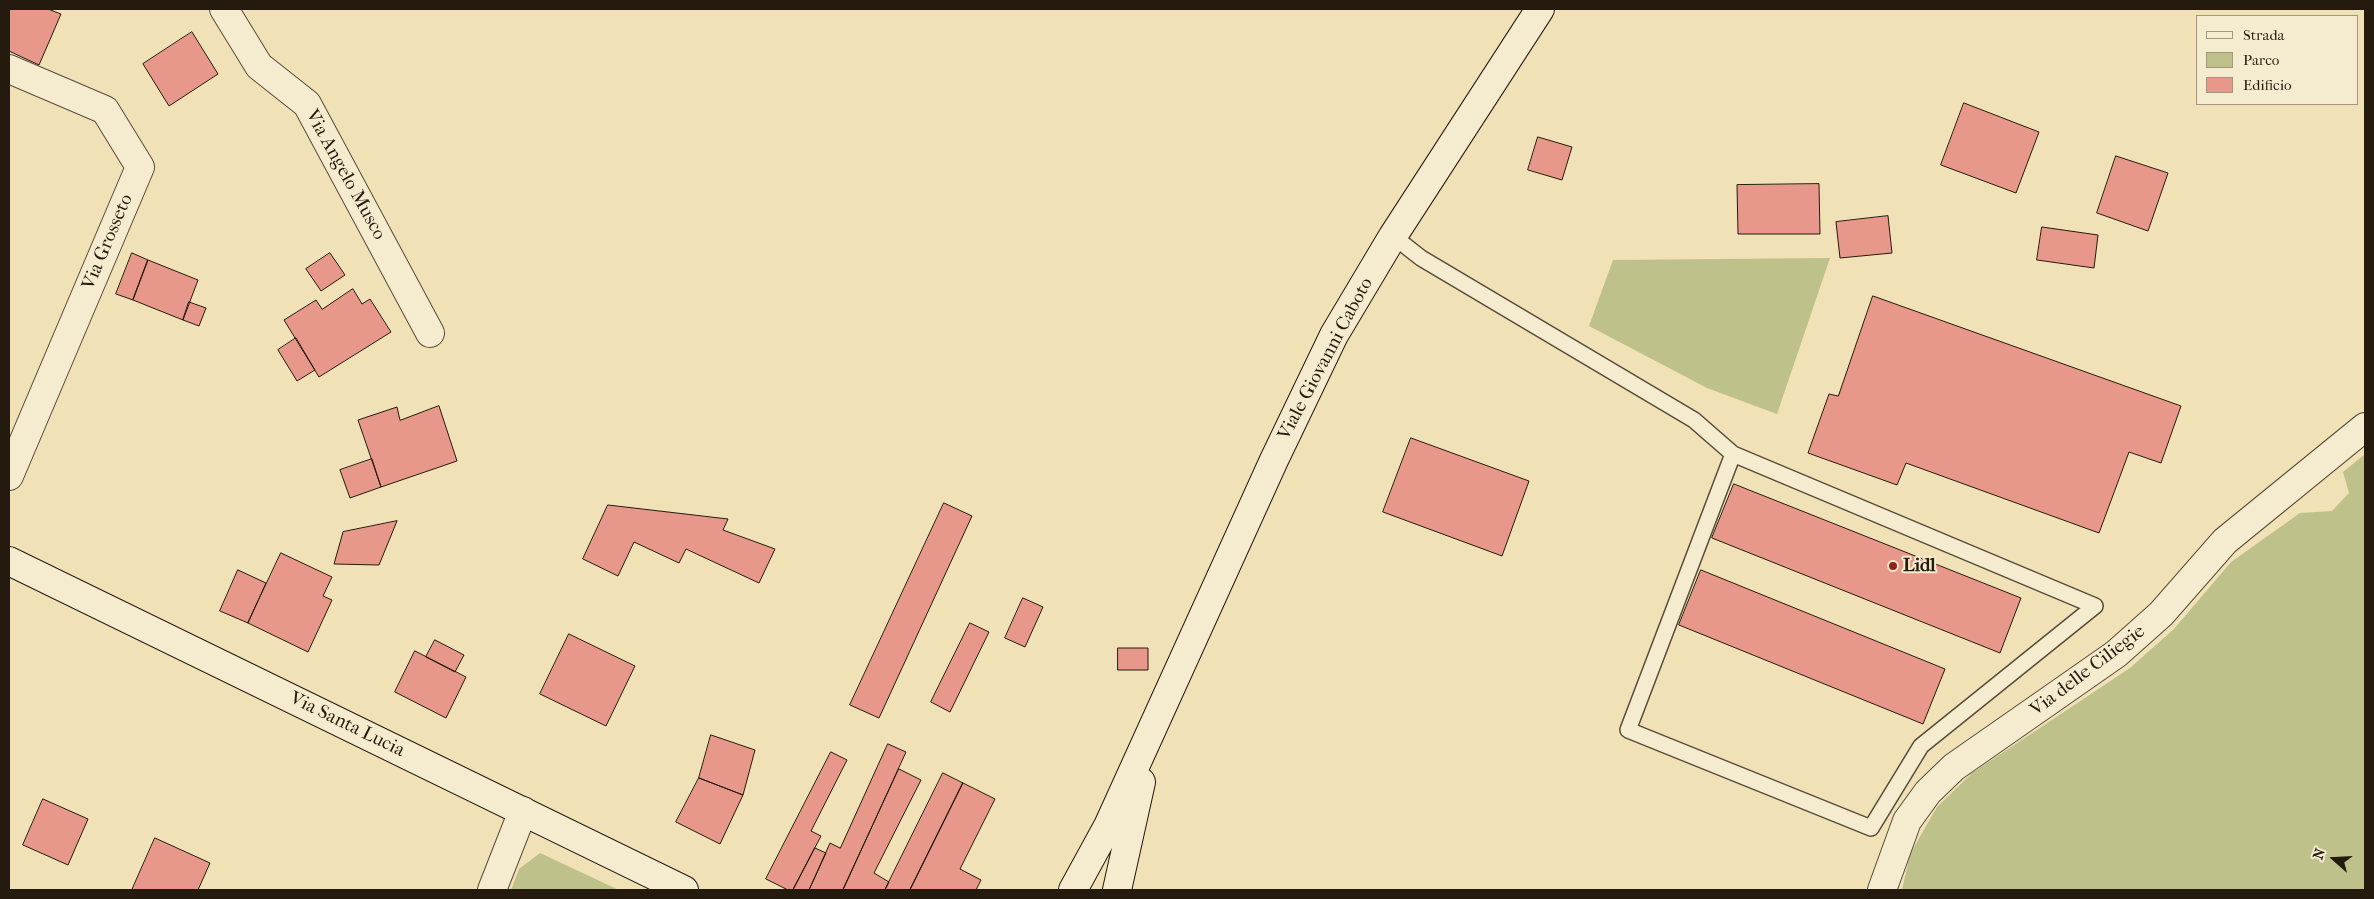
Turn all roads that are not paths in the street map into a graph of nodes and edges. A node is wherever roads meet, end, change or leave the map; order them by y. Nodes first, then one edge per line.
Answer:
1 (224, 9) edge
2 (1540, 9) edge
3 (9, 69) edge
4 (1393, 236) junction
5 (430, 333) dead end
6 (2365, 427) edge
7 (1733, 454) junction
8 (9, 476) edge
9 (9, 561) edge
10 (1152, 732) junction
11 (522, 811) junction
12 (492, 890) edge
13 (684, 890) edge
14 (1073, 890) edge
15 (1117, 890) edge
16 (1882, 890) edge

1 - 5 main road, Via Angelo Musco
2 - 4 main road, Viale Giovanni Caboto
3 - 8 main road, Via Grosseto
4 - 7 lane
4 - 10 main road, Viale Giovanni Caboto
6 - 16 main road, Via delle Ciliegie
7 - 7 lane
9 - 11 main road, Via Santa Lucia
10 - 14 main road
10 - 15 main road
11 - 12 main road
11 - 13 main road, Via Santa Lucia

